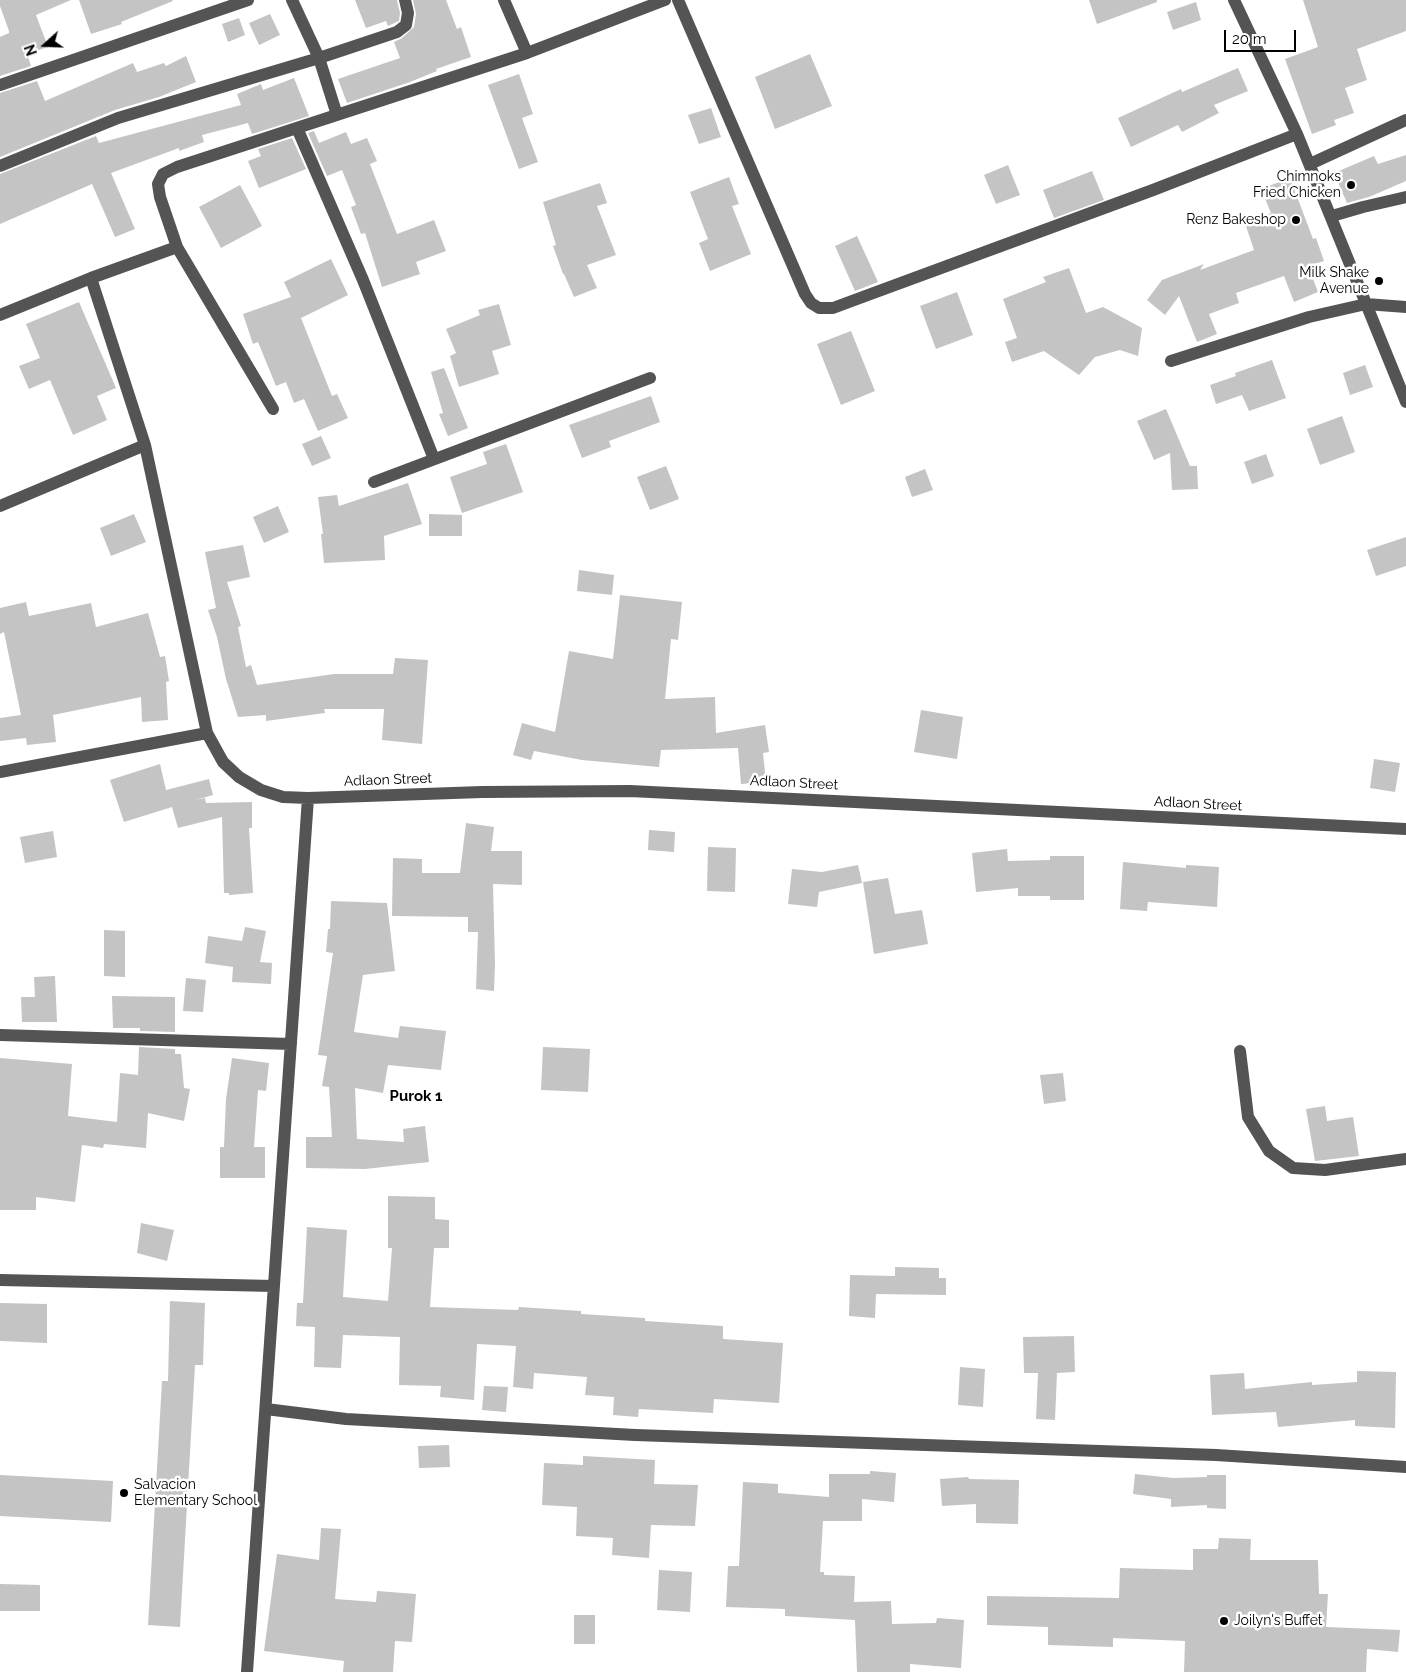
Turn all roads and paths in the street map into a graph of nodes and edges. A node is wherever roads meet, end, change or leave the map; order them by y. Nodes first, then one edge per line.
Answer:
1 (248, 0) edge
2 (292, 0) edge
3 (405, 0) edge
4 (504, 0) edge
5 (665, 0) edge
6 (678, 0) edge
7 (1234, 0) edge
8 (527, 53) junction
9 (319, 58) junction
10 (0, 85) edge
11 (337, 115) junction
12 (1406, 120) edge
13 (297, 128) junction
14 (1297, 134) junction
15 (1310, 164) junction
16 (0, 166) edge
17 (1406, 197) edge
18 (1332, 216) junction
19 (178, 247) junction
20 (91, 278) junction
21 (1366, 304) junction
22 (1406, 307) edge
23 (0, 315) edge
24 (1171, 361) dead end
25 (650, 378) dead end
26 (1406, 402) edge
27 (273, 409) dead end
28 (145, 445) junction
29 (434, 459) junction
30 (374, 482) dead end
31 (0, 506) edge
32 (207, 733) junction
33 (0, 772) edge
34 (308, 798) junction
35 (1406, 829) edge
36 (0, 1035) edge
37 (290, 1044) junction
38 (1240, 1051) dead end
39 (1406, 1159) edge
40 (0, 1280) edge
41 (274, 1286) junction
42 (266, 1409) junction
43 (1406, 1467) edge
44 (247, 1672) edge

1 - 10 street
2 - 9 street
3 - 9 street
4 - 8 street
5 - 8 street
6 - 14 street
7 - 14 street
8 - 11 street
9 - 11 street
9 - 16 street
11 - 13 street
12 - 15 street
13 - 19 street
13 - 29 street
14 - 15 street
15 - 18 street
17 - 18 street
18 - 21 street
19 - 20 street
19 - 27 street
20 - 23 street
20 - 28 street, Adlaon Street
21 - 22 street
21 - 24 street
21 - 26 street
25 - 29 street
28 - 31 street
28 - 32 street, Adlaon Street
29 - 30 street
32 - 33 street
32 - 34 street, Adlaon Street
34 - 35 street, Adlaon Street
34 - 37 street
36 - 37 street
37 - 41 street
38 - 39 street
40 - 41 street
41 - 42 street
42 - 43 street
42 - 44 street

